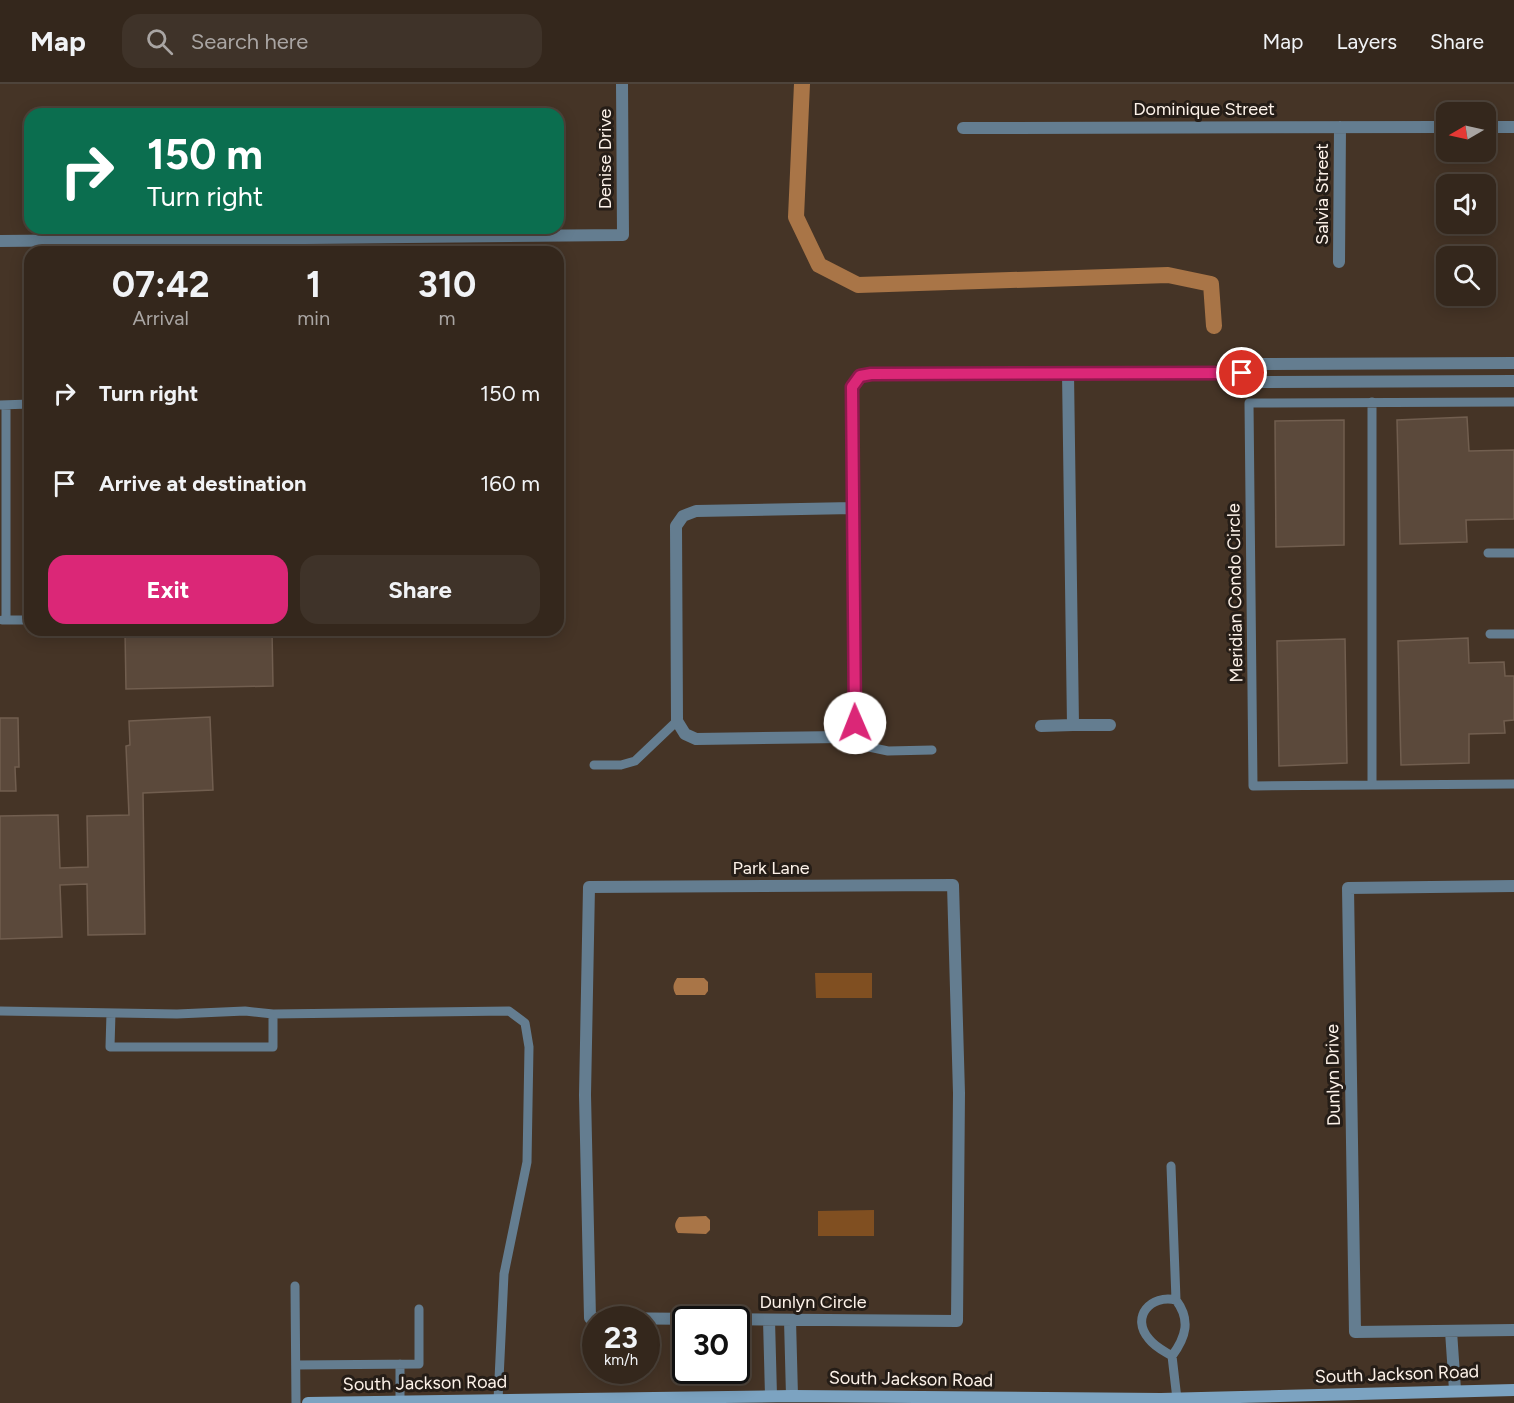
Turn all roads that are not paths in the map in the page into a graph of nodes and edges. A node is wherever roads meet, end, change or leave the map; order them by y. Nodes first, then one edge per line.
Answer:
1 (622, 84) edge
2 (1340, 127) junction
3 (1436, 127) edge
4 (1496, 127) edge
5 (1514, 127) edge
6 (963, 128) dead end
7 (0, 241) edge
8 (1339, 262) dead end
9 (1514, 363) edge
10 (1460, 364) junction
11 (1068, 373) junction
12 (1242, 373) junction
13 (1460, 381) junction
14 (1514, 381) edge
15 (1372, 402) junction
16 (1514, 402) edge
17 (24, 404) edge
18 (3, 405) edge
19 (853, 508) junction
20 (1488, 553) dead end
21 (1514, 553) edge
22 (3, 620) edge
23 (24, 620) edge
24 (1490, 634) dead end
25 (1514, 634) edge
26 (677, 722) junction
27 (1073, 725) junction
28 (1110, 725) dead end
29 (1041, 726) dead end
30 (851, 730) junction
31 (932, 750) dead end
32 (594, 765) dead end
33 (1514, 784) edge
34 (1372, 785) junction
35 (953, 885) joint
36 (1514, 885) edge
37 (589, 887) joint
38 (0, 1011) edge
39 (111, 1013) junction
40 (273, 1014) junction
41 (1170, 1166) dead end
42 (295, 1286) dead end
43 (1176, 1300) junction
44 (419, 1309) dead end
45 (769, 1320) junction
46 (790, 1320) junction
47 (1514, 1330) edge
48 (1451, 1331) junction
49 (1172, 1356) junction
50 (400, 1364) junction
51 (296, 1365) junction
52 (1455, 1390) junction
53 (1514, 1390) edge
54 (792, 1395) junction
55 (771, 1396) junction
56 (1177, 1399) junction
57 (498, 1400) junction
58 (736, 1400) edge
59 (957, 1400) edge
60 (400, 1401) junction
61 (296, 1403) edge
62 (308, 1403) edge

1 - 7 street, Denise Drive
2 - 3 street, Dominique Street
2 - 6 street, Dominique Street
2 - 8 street, Salvia Street
4 - 5 street
9 - 10 street
10 - 12 street
10 - 13 street
11 - 12 street
11 - 19 street
11 - 27 street
12 - 13 street
13 - 14 street
15 - 16 lane, Meridian Condo Circle
15 - 34 lane
15 - 34 lane, Meridian Condo Circle
17 - 18 lane
18 - 22 lane
19 - 26 street
19 - 30 street
20 - 21 lane
22 - 23 lane
24 - 25 lane
26 - 30 street
26 - 32 lane
27 - 28 street
27 - 29 street
30 - 31 lane
33 - 34 lane, Meridian Condo Circle
35 - 37 street, Park Lane
35 - 46 street, Dunlyn Circle
36 - 48 street, Dunlyn Drive
37 - 45 street, Dunlyn Circle
38 - 39 lane
39 - 40 lane
39 - 40 lane
40 - 57 lane
41 - 43 lane
42 - 51 lane
43 - 49 lane
43 - 49 lane
44 - 50 lane
45 - 46 street, Dunlyn Circle
45 - 55 street
46 - 54 street
47 - 48 street, Dunlyn Drive
48 - 52 street
49 - 56 lane
50 - 51 lane
50 - 60 lane
51 - 61 lane
52 - 53 main road, South Jackson Road
52 - 56 main road, South Jackson Road
54 - 55 main road, South Jackson Road
54 - 59 main road, South Jackson Road
55 - 58 main road, South Jackson Road
56 - 59 main road, South Jackson Road
57 - 58 main road, South Jackson Road
57 - 60 main road, South Jackson Road
60 - 62 main road, South Jackson Road

